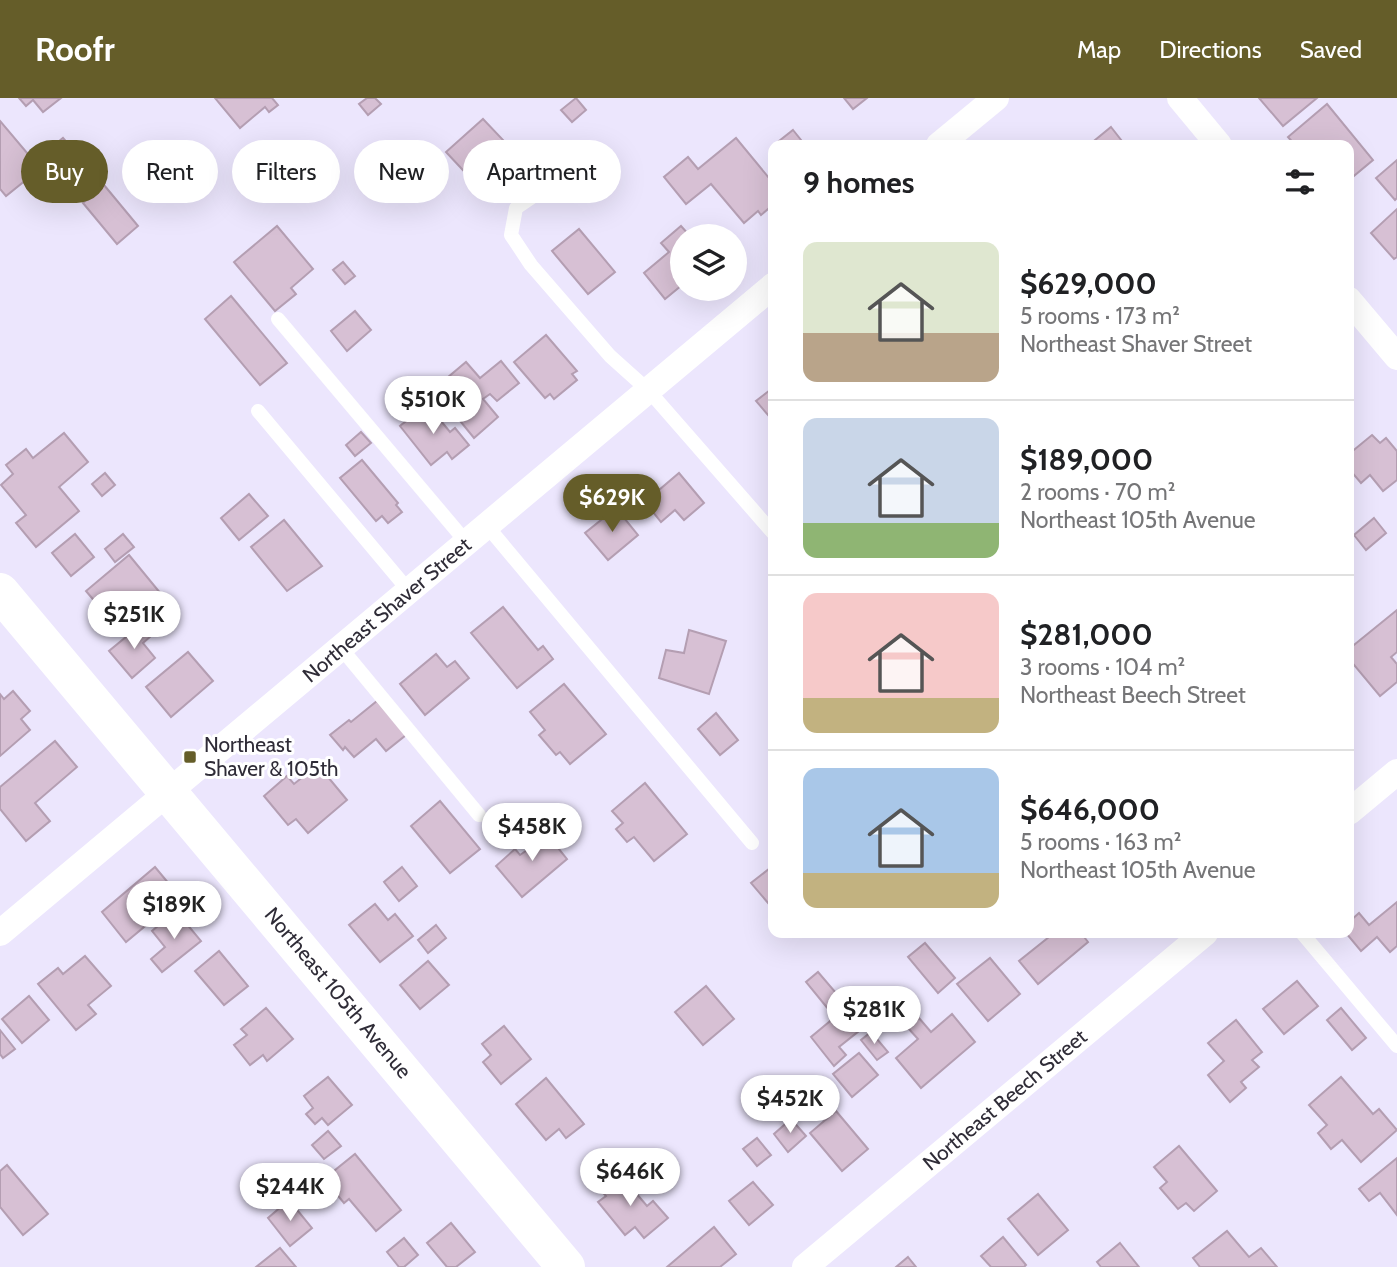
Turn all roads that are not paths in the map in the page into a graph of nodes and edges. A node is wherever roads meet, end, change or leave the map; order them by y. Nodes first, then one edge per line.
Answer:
1 (996, 98) edge
2 (1180, 98) edge
3 (945, 140) edge
4 (1215, 140) edge
5 (523, 203) edge
6 (768, 290) edge
7 (1354, 306) edge
8 (278, 319) dead end
9 (1397, 357) edge
10 (649, 391) junction
11 (258, 411) dead end
12 (768, 527) edge
13 (477, 534) junction
14 (409, 591) junction
15 (0, 592) edge
16 (341, 648) junction
17 (1397, 772) edge
18 (169, 793) junction
19 (1354, 808) edge
20 (479, 815) dead end
21 (752, 843) dead end
22 (0, 933) edge
23 (1199, 938) edge
24 (1306, 938) edge
25 (1397, 1046) edge
26 (566, 1267) edge
27 (805, 1267) edge

1 - 3 street
2 - 4 street
5 - 10 lane
6 - 10 street, Northeast Shaver Street
7 - 9 street
8 - 13 lane
10 - 12 lane
10 - 13 street, Northeast Shaver Street
11 - 14 lane
13 - 14 street, Northeast Shaver Street
13 - 21 lane
14 - 16 street, Northeast Shaver Street
15 - 18 street, Northeast 105th Avenue
16 - 18 street, Northeast Shaver Street
16 - 20 lane
17 - 19 street
18 - 22 street, Northeast Shaver Street
18 - 26 street, Northeast 105th Avenue
23 - 27 street, Northeast Beech Street
24 - 25 lane

